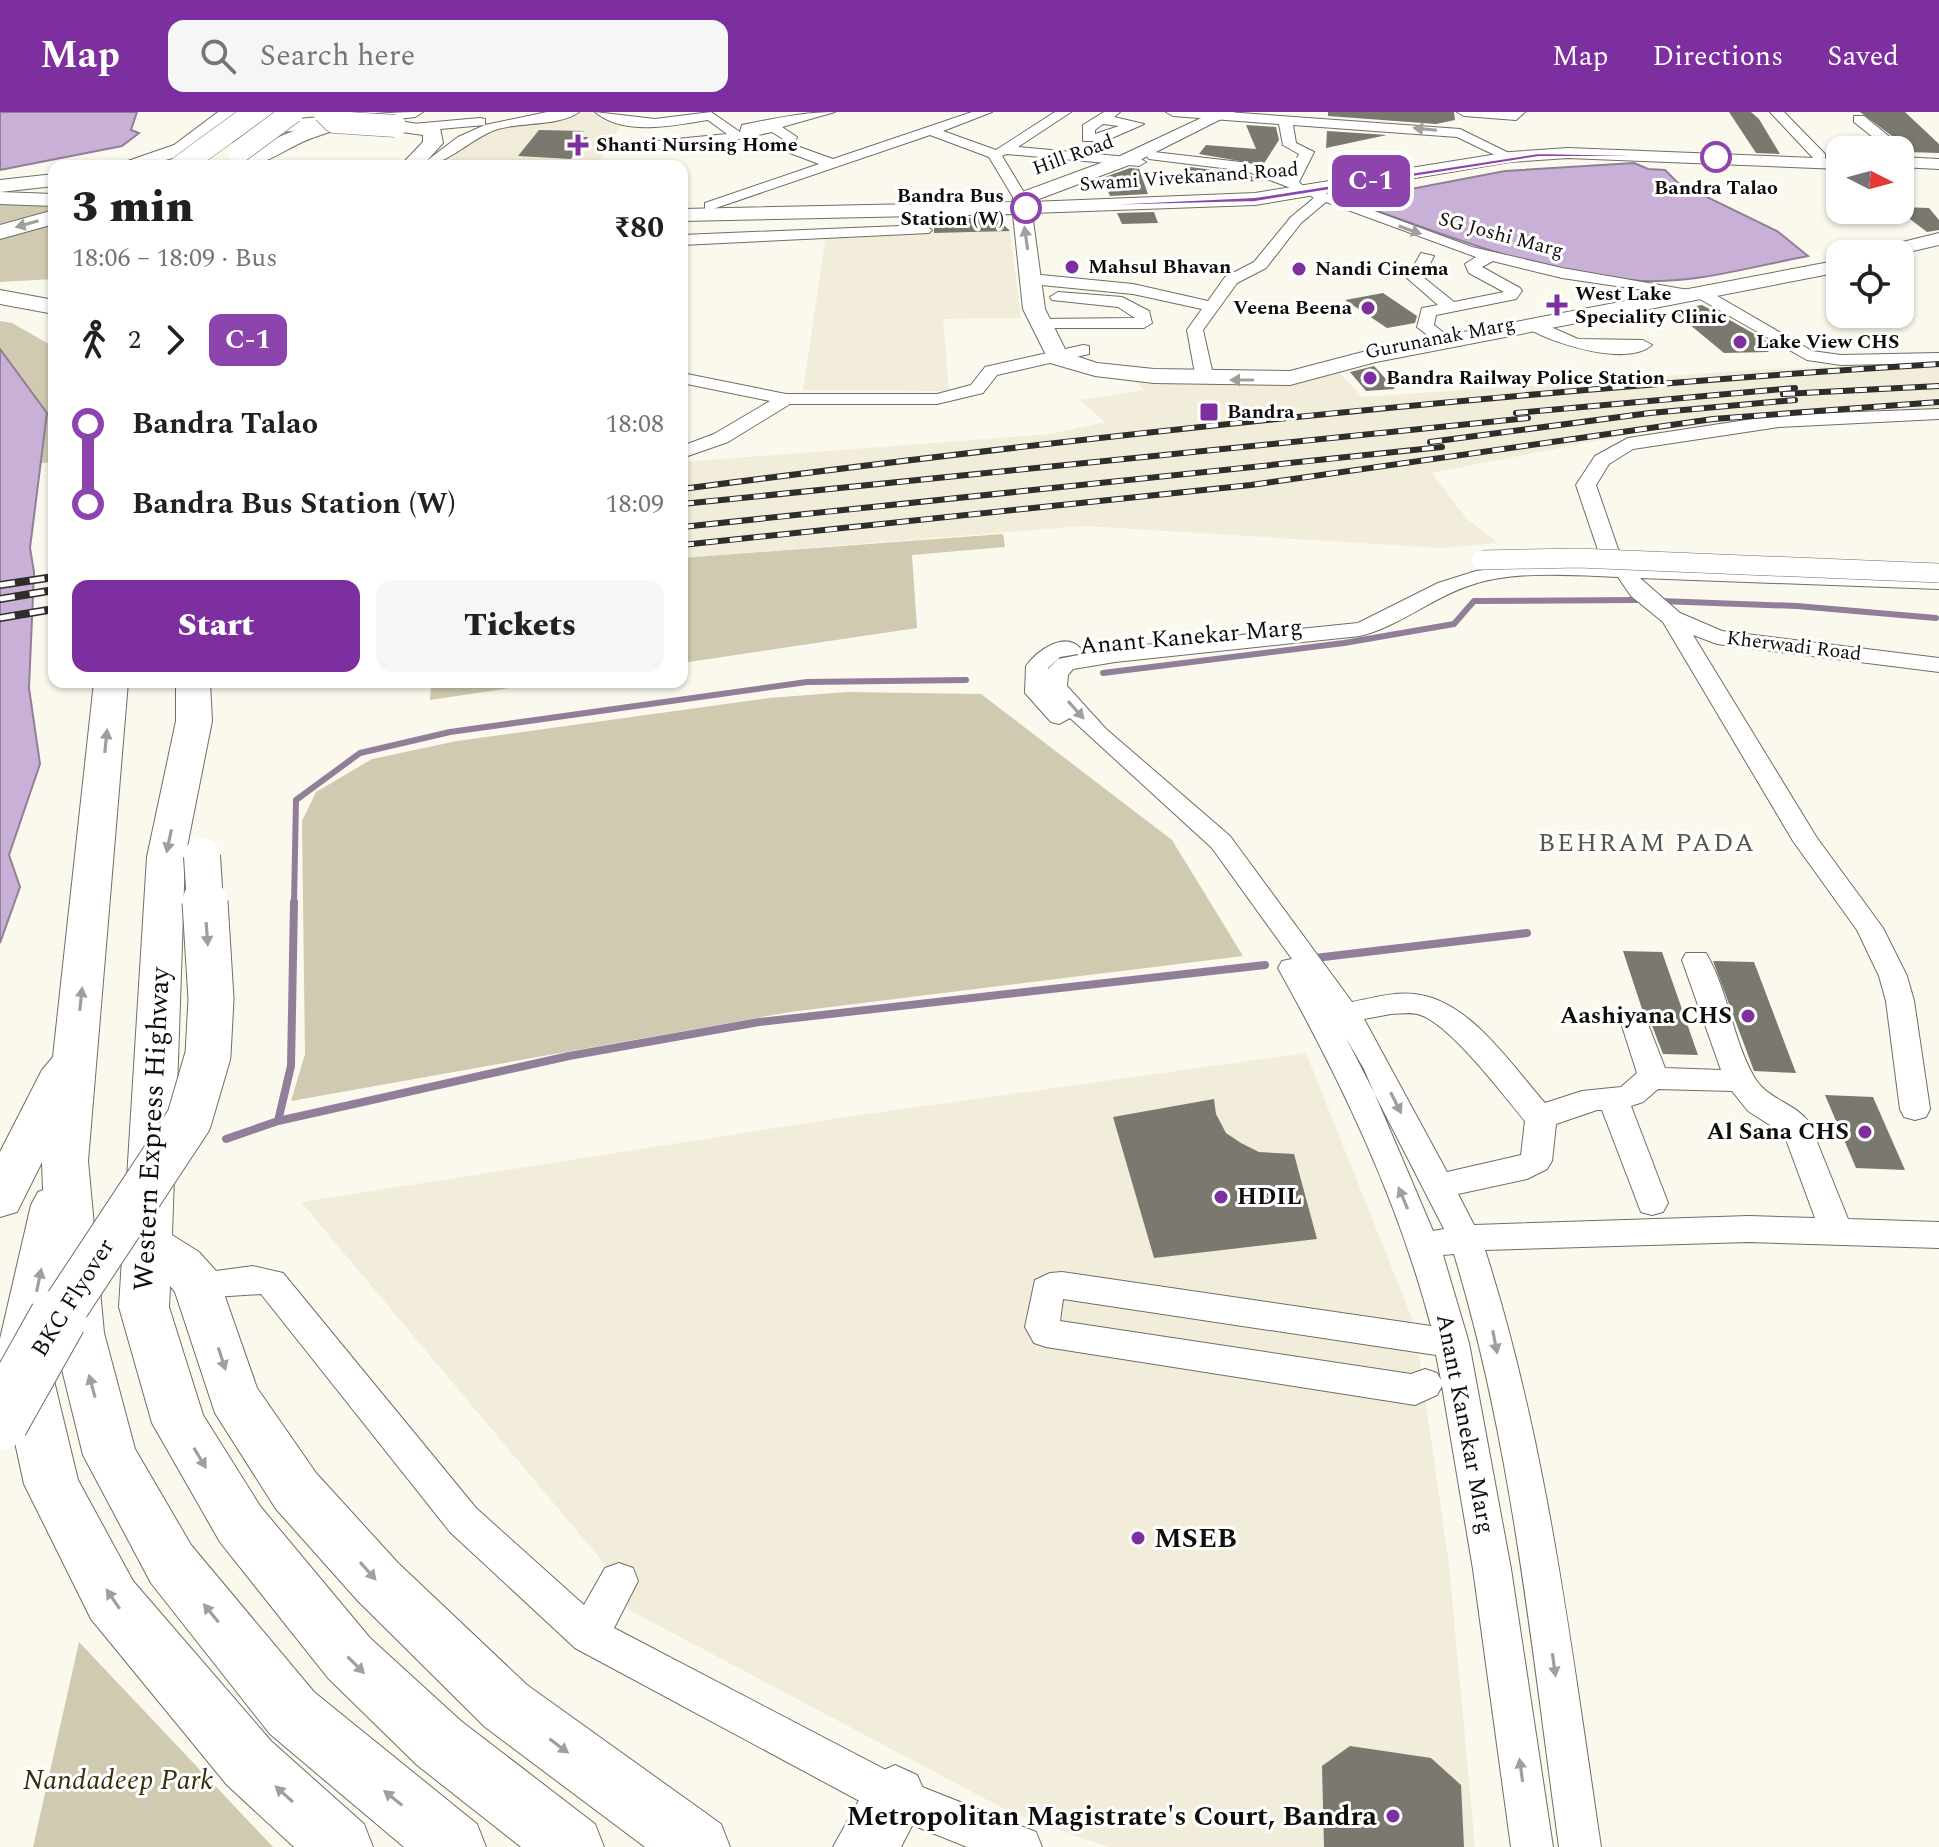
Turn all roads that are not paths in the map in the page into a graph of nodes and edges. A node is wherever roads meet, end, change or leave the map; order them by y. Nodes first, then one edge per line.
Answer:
1 (230, 112) edge
2 (255, 112) edge
3 (293, 112) edge
4 (307, 112) edge
5 (549, 112) edge
6 (572, 112) edge
7 (602, 112) edge
8 (723, 112) edge
9 (828, 112) edge
10 (959, 112) edge
11 (1064, 112) edge
12 (1173, 112) edge
13 (1185, 112) edge
14 (1464, 112) edge
15 (1518, 112) edge
16 (1777, 112) edge
17 (980, 114) edge
18 (1231, 114) edge
19 (369, 115) edge
20 (329, 117) edge
21 (416, 119) edge
22 (1859, 119) dead end
23 (1285, 120) junction
24 (685, 121) junction
25 (655, 123) junction
26 (272, 127) junction
27 (930, 131) junction
28 (200, 135) junction
29 (768, 135) junction
30 (1877, 136) edge
31 (739, 137) junction
32 (859, 140) dead end
33 (706, 142) junction
34 (882, 147) junction
35 (1001, 152) junction
36 (717, 153) junction
37 (1504, 154) junction
38 (680, 156) dead end
39 (907, 156) dead end
40 (1820, 157) junction
41 (1826, 157) edge
42 (1140, 159) junction
43 (149, 160) edge
44 (189, 160) edge
45 (229, 160) edge
46 (257, 160) edge
47 (416, 160) edge
48 (434, 160) edge
49 (1914, 162) edge
50 (1826, 163) edge
51 (832, 164) junction
52 (1939, 167) edge
53 (48, 181) edge
54 (1085, 182) junction
55 (0, 188) edge
56 (1306, 190) junction
57 (48, 192) edge
58 (1099, 197) junction
59 (0, 198) edge
60 (48, 200) edge
61 (924, 205) junction
62 (710, 206) junction
63 (688, 207) edge
64 (1035, 207) junction
65 (688, 215) edge
66 (48, 219) edge
67 (924, 230) dead end
68 (0, 232) edge
69 (688, 240) edge
70 (1938, 244) edge
71 (1914, 248) edge
72 (1914, 250) edge
73 (1426, 256) dead end
74 (1492, 256) junction
75 (1826, 267) edge
76 (1031, 279) junction
77 (1056, 281) junction
78 (48, 284) edge
79 (0, 287) edge
80 (1693, 293) junction
81 (0, 297) edge
82 (48, 306) edge
83 (1210, 306) junction
84 (1450, 307) junction
85 (1050, 323) junction
86 (1535, 325) junction
87 (1441, 337) junction
88 (1643, 345) dead end
89 (1083, 350) junction
90 (1058, 358) junction
91 (1939, 358) edge
92 (1202, 369) junction
93 (688, 379) edge
94 (786, 399) junction
95 (1939, 414) edge
96 (688, 450) edge
97 (1622, 571) junction
98 (1939, 573) edge
99 (1939, 583) edge
100 (1672, 618) junction
101 (1939, 665) edge
102 (110, 688) edge
103 (193, 702) edge
104 (1246, 886) junction
105 (1696, 960) dead end
106 (1333, 1016) junction
107 (1636, 1026) dead end
108 (77, 1044) junction
109 (1363, 1067) junction
110 (1654, 1078) junction
111 (1740, 1081) junction
112 (1613, 1098) junction
113 (1915, 1109) dead end
114 (1541, 1118) junction
115 (65, 1161) junction
116 (1439, 1186) junction
117 (4, 1196) edge
118 (1652, 1203) dead end
119 (1837, 1234) junction
120 (1939, 1235) edge
121 (1466, 1241) junction
122 (147, 1245) junction
123 (1423, 1245) junction
124 (198, 1285) junction
125 (1452, 1343) junction
126 (1425, 1384) dead end
127 (0, 1421) edge
128 (619, 1581) dead end
129 (589, 1635) junction
130 (880, 1822) edge
131 (341, 1847) edge
132 (454, 1847) edge
133 (572, 1847) edge
134 (698, 1847) edge
135 (1021, 1847) edge
136 (1532, 1847) edge
137 (1580, 1847) edge

1 - 28 highway
2 - 44 highway, bridge
3 - 26 highway, bridge
4 - 28 main road
5 - 21 street
6 - 48 street
7 - 25 street
8 - 9 street
10 - 17 street
11 - 35 street
12 - 13 street
13 - 18 street
14 - 15 street
16 - 40 street
17 - 27 street
18 - 23 street
18 - 42 main road, Hill Road
18 - 42 main road, Hill Road
19 - 21 main road
19 - 46 main road
20 - 21 highway, bridge
20 - 26 highway, bridge
21 - 47 highway
22 - 30 street
37 -> 23 street
23 - 56 street
24 - 25 street
24 - 31 street
24 - 33 street
25 - 33 street
26 - 45 highway, bridge
27 - 34 street
27 - 35 street, SG Joshi Marg
28 - 43 highway
29 - 31 street
29 - 36 street
29 - 51 street
31 - 33 street
32 - 34 street
33 - 36 street
34 - 39 street
34 - 51 street
35 - 42 street, SG Joshi Marg
35 - 64 street
36 - 38 street
37 - 40 main road, Swami Vivekanand Road
37 - 50 main road, Swami Vivekanand Road
37 - 56 main road, Swami Vivekanand Road
40 - 41 main road, Swami Vivekanand Road
42 - 54 main road, Hill Road
42 - 56 street, SG Joshi Marg
42 - 64 main road, Hill Road
49 - 52 main road
51 - 62 street
53 - 55 highway
54 - 58 main road
54 - 64 main road, Hill Road
55 - 57 main road
56 - 58 main road, Swami Vivekanand Road
56 - 64 main road, Swami Vivekanand Road
56 -> 74 street, SG Joshi Marg
56 - 83 street
58 - 64 main road, Swami Vivekanand Road
59 - 60 main road
61 - 62 main road, Swami Vivekanand Road
61 - 64 main road, Swami Vivekanand Road
61 - 65 main road, Swami Vivekanand Road
62 - 63 main road, Swami Vivekanand Road
76 -> 64 main road
66 -> 68 highway
67 - 69 street
70 - 71 main road
70 - 72 main road
73 - 84 street
74 - 80 street, SG Joshi Marg
74 - 84 street
75 - 80 main road, Gurunanak Marg
76 - 77 street
76 - 85 main road
77 - 83 street
77 - 85 main road
77 - 85 street
78 - 79 highway
80 - 86 main road
80 - 87 main road, Gurunanak Marg
80 - 91 street
81 - 82 highway
83 - 92 street
84 - 87 street
85 - 89 main road
85 - 90 main road
86 - 88 street
86 -> 92 main road
87 - 92 main road, Gurunanak Marg
89 - 90 street
89 - 92 main road
90 - 92 main road
90 - 94 street
93 - 94 street
94 - 96 street
95 - 97 street, Kherwadi Road
97 - 99 street, Anant Kanekar Marg
97 - 100 street, Kherwadi Road
97 -> 104 street, Anant Kanekar Marg
98 - 104 street, Anant Kanekar Marg, bridge
100 - 101 street, Kherwadi Road
100 - 113 street
108 -> 102 highway
103 -> 122 highway, Western Express Highway
103 -> 127 highway, BKC Flyover, bridge
104 - 106 street, Anant Kanekar Marg
105 - 111 street
106 - 109 street, Anant Kanekar Marg
106 - 114 street
107 - 110 street
108 - 115 highway
108 - 117 highway
109 -> 116 street, Anant Kanekar Marg
123 -> 109 street, Anant Kanekar Marg
110 - 111 street
110 - 112 street
111 - 119 street
112 - 114 street
112 - 118 street
114 - 116 street
131 -> 115 highway
132 -> 115 highway
116 - 121 street, Anant Kanekar Marg
119 - 120 street
119 - 121 street
121 - 123 street
121 -> 137 street, Anant Kanekar Marg
122 - 124 highway
122 -> 133 highway, Western Express Highway
123 - 125 street, Anant Kanekar Marg
124 - 129 street
124 -> 134 highway
125 - 126 street
136 -> 125 street, Anant Kanekar Marg
128 - 129 street
129 - 130 street
130 - 135 street

